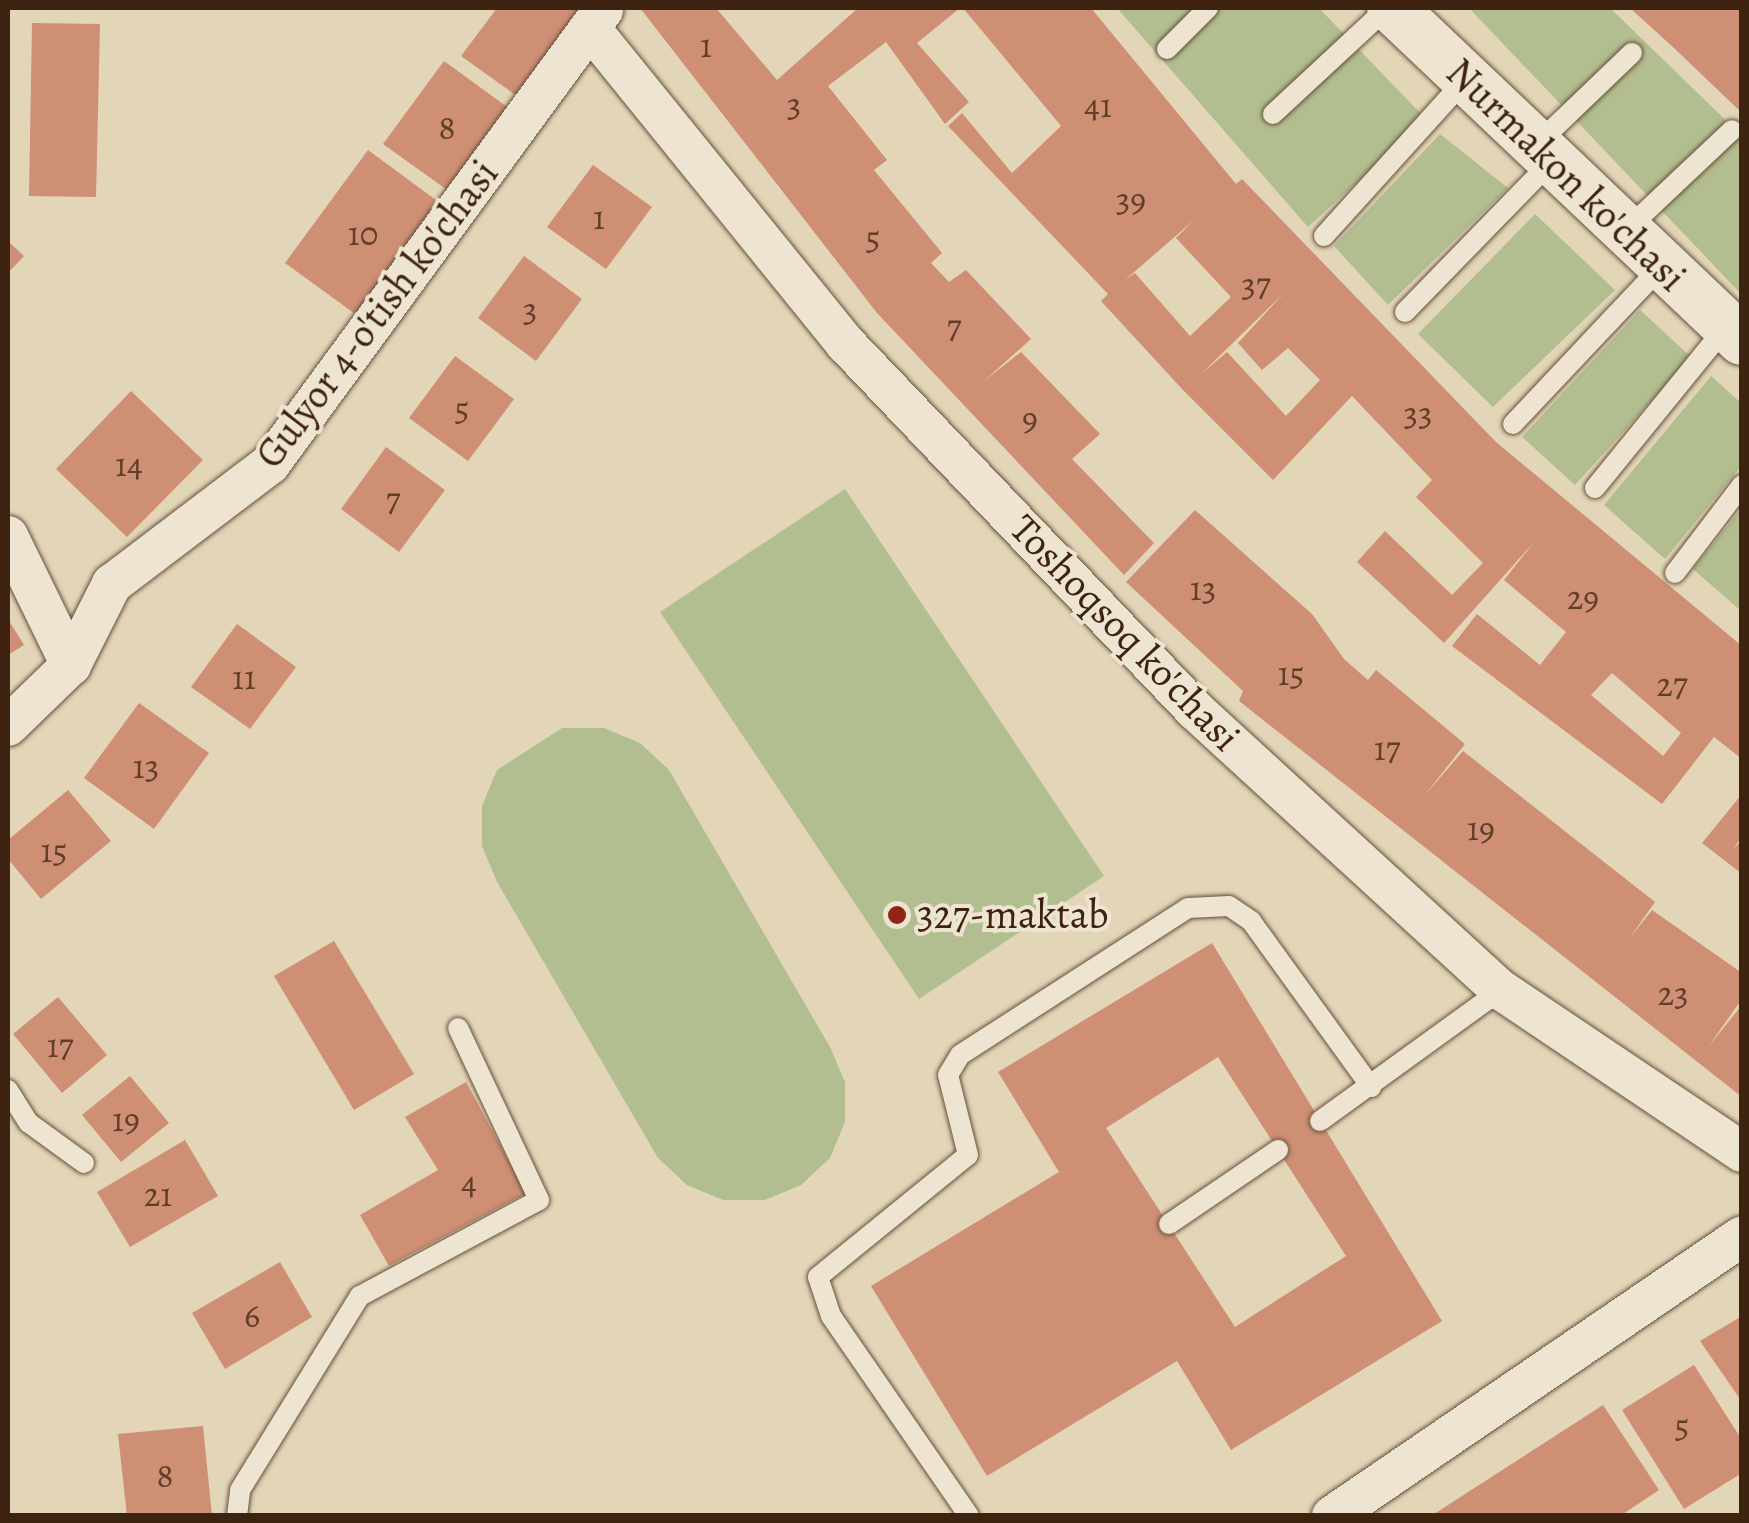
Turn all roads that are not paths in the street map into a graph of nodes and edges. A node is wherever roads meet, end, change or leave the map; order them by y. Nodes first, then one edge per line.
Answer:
1 (1208, 8) edge
2 (1390, 8) edge
3 (598, 18) edge
4 (1167, 48) dead end
5 (1632, 53) dead end
6 (1466, 79) junction
7 (1273, 114) dead end
8 (1732, 130) dead end
9 (1543, 154) junction
10 (1625, 232) junction
11 (1324, 236) dead end
12 (1662, 266) junction
13 (1405, 312) dead end
14 (1736, 326) edge
15 (1513, 424) dead end
16 (1742, 485) edge
17 (1595, 488) dead end
18 (8, 536) edge
19 (1674, 573) dead end
20 (71, 664) junction
21 (8, 726) edge
22 (1501, 990) junction
23 (458, 1028) dead end
24 (1372, 1087) junction
25 (8, 1090) edge
26 (1320, 1121) dead end
27 (1278, 1150) dead end
28 (1742, 1152) edge
29 (84, 1163) dead end
30 (1169, 1224) dead end
31 (1742, 1236) edge
32 (238, 1516) edge
33 (968, 1516) edge
34 (1332, 1516) edge

1 - 4 lane
2 - 6 street, Nurmakon ko'chasi
2 - 7 lane
3 - 20 street, Gulyor 4-o'tish ko'chasi
3 - 22 street, Toshoqsoq ko'chasi
5 - 9 lane
6 - 9 street, Nurmakon ko'chasi
6 - 11 lane
8 - 10 lane
9 - 10 street, Nurmakon ko'chasi
9 - 13 lane
10 - 12 street, Nurmakon ko'chasi
12 - 14 street, Nurmakon ko'chasi
12 - 15 lane
14 - 17 lane
16 - 19 lane
18 - 20 street
20 - 21 street, Gulyor 4-o'tish ko'chasi
22 - 24 lane
22 - 28 street, Toshoqsoq ko'chasi
23 - 32 lane
24 - 26 lane
24 - 33 lane
25 - 29 lane
27 - 30 lane
31 - 34 street

